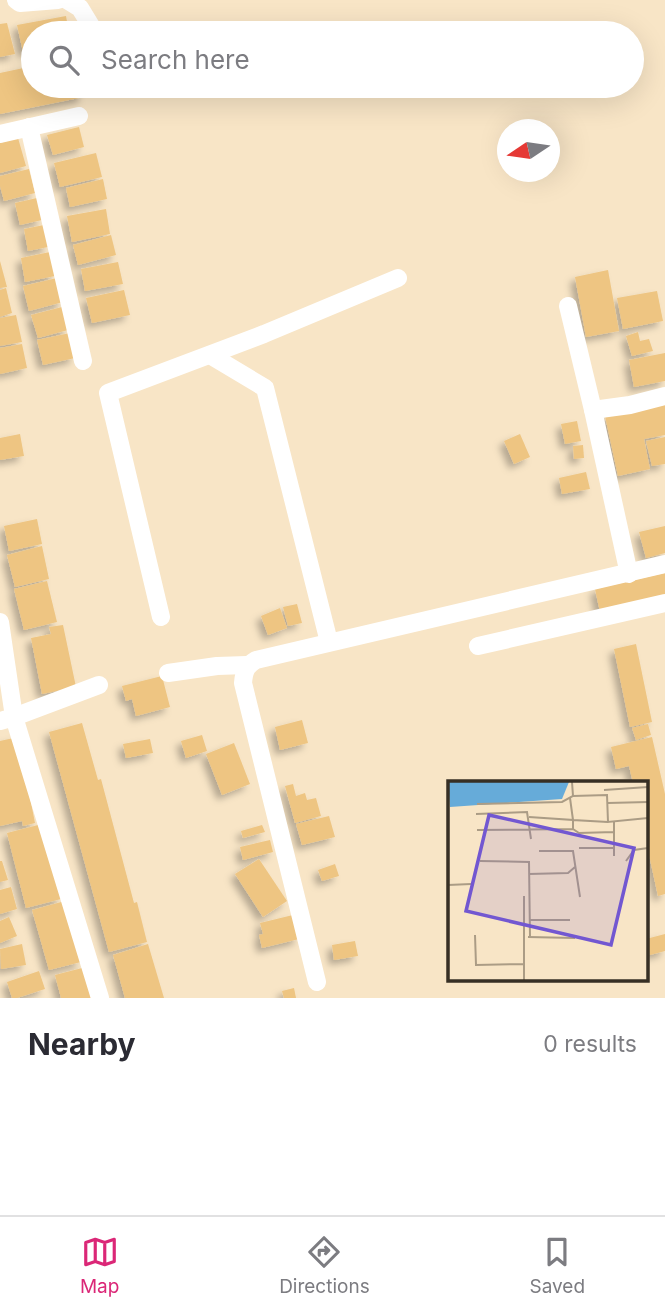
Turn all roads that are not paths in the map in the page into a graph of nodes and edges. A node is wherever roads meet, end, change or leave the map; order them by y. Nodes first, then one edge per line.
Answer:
1 (16, 0) edge
2 (58, 0) edge
3 (67, 0) edge
4 (88, 21) edge
5 (79, 116) dead end
6 (29, 127) junction
7 (0, 134) edge
8 (398, 278) dead end
9 (568, 306) dead end
10 (210, 355) junction
11 (83, 361) dead end
12 (665, 396) edge
13 (593, 410) junction
14 (665, 564) edge
15 (629, 574) junction
16 (665, 603) edge
17 (161, 617) dead end
18 (0, 622) edge
19 (329, 642) junction
20 (478, 646) dead end
21 (247, 665) junction
22 (168, 673) dead end
23 (99, 685) dead end
24 (7, 719) edge
25 (317, 982) dead end
26 (100, 998) edge

1 - 2 street
3 - 4 street
5 - 6 street
6 - 7 street
6 - 11 street
8 - 10 street
9 - 13 street
10 - 17 street
10 - 19 street
12 - 13 street
13 - 15 street
14 - 15 street
15 - 19 street
16 - 20 street
18 - 24 street
19 - 21 street
21 - 22 street
21 - 25 street
23 - 24 street
24 - 26 street

